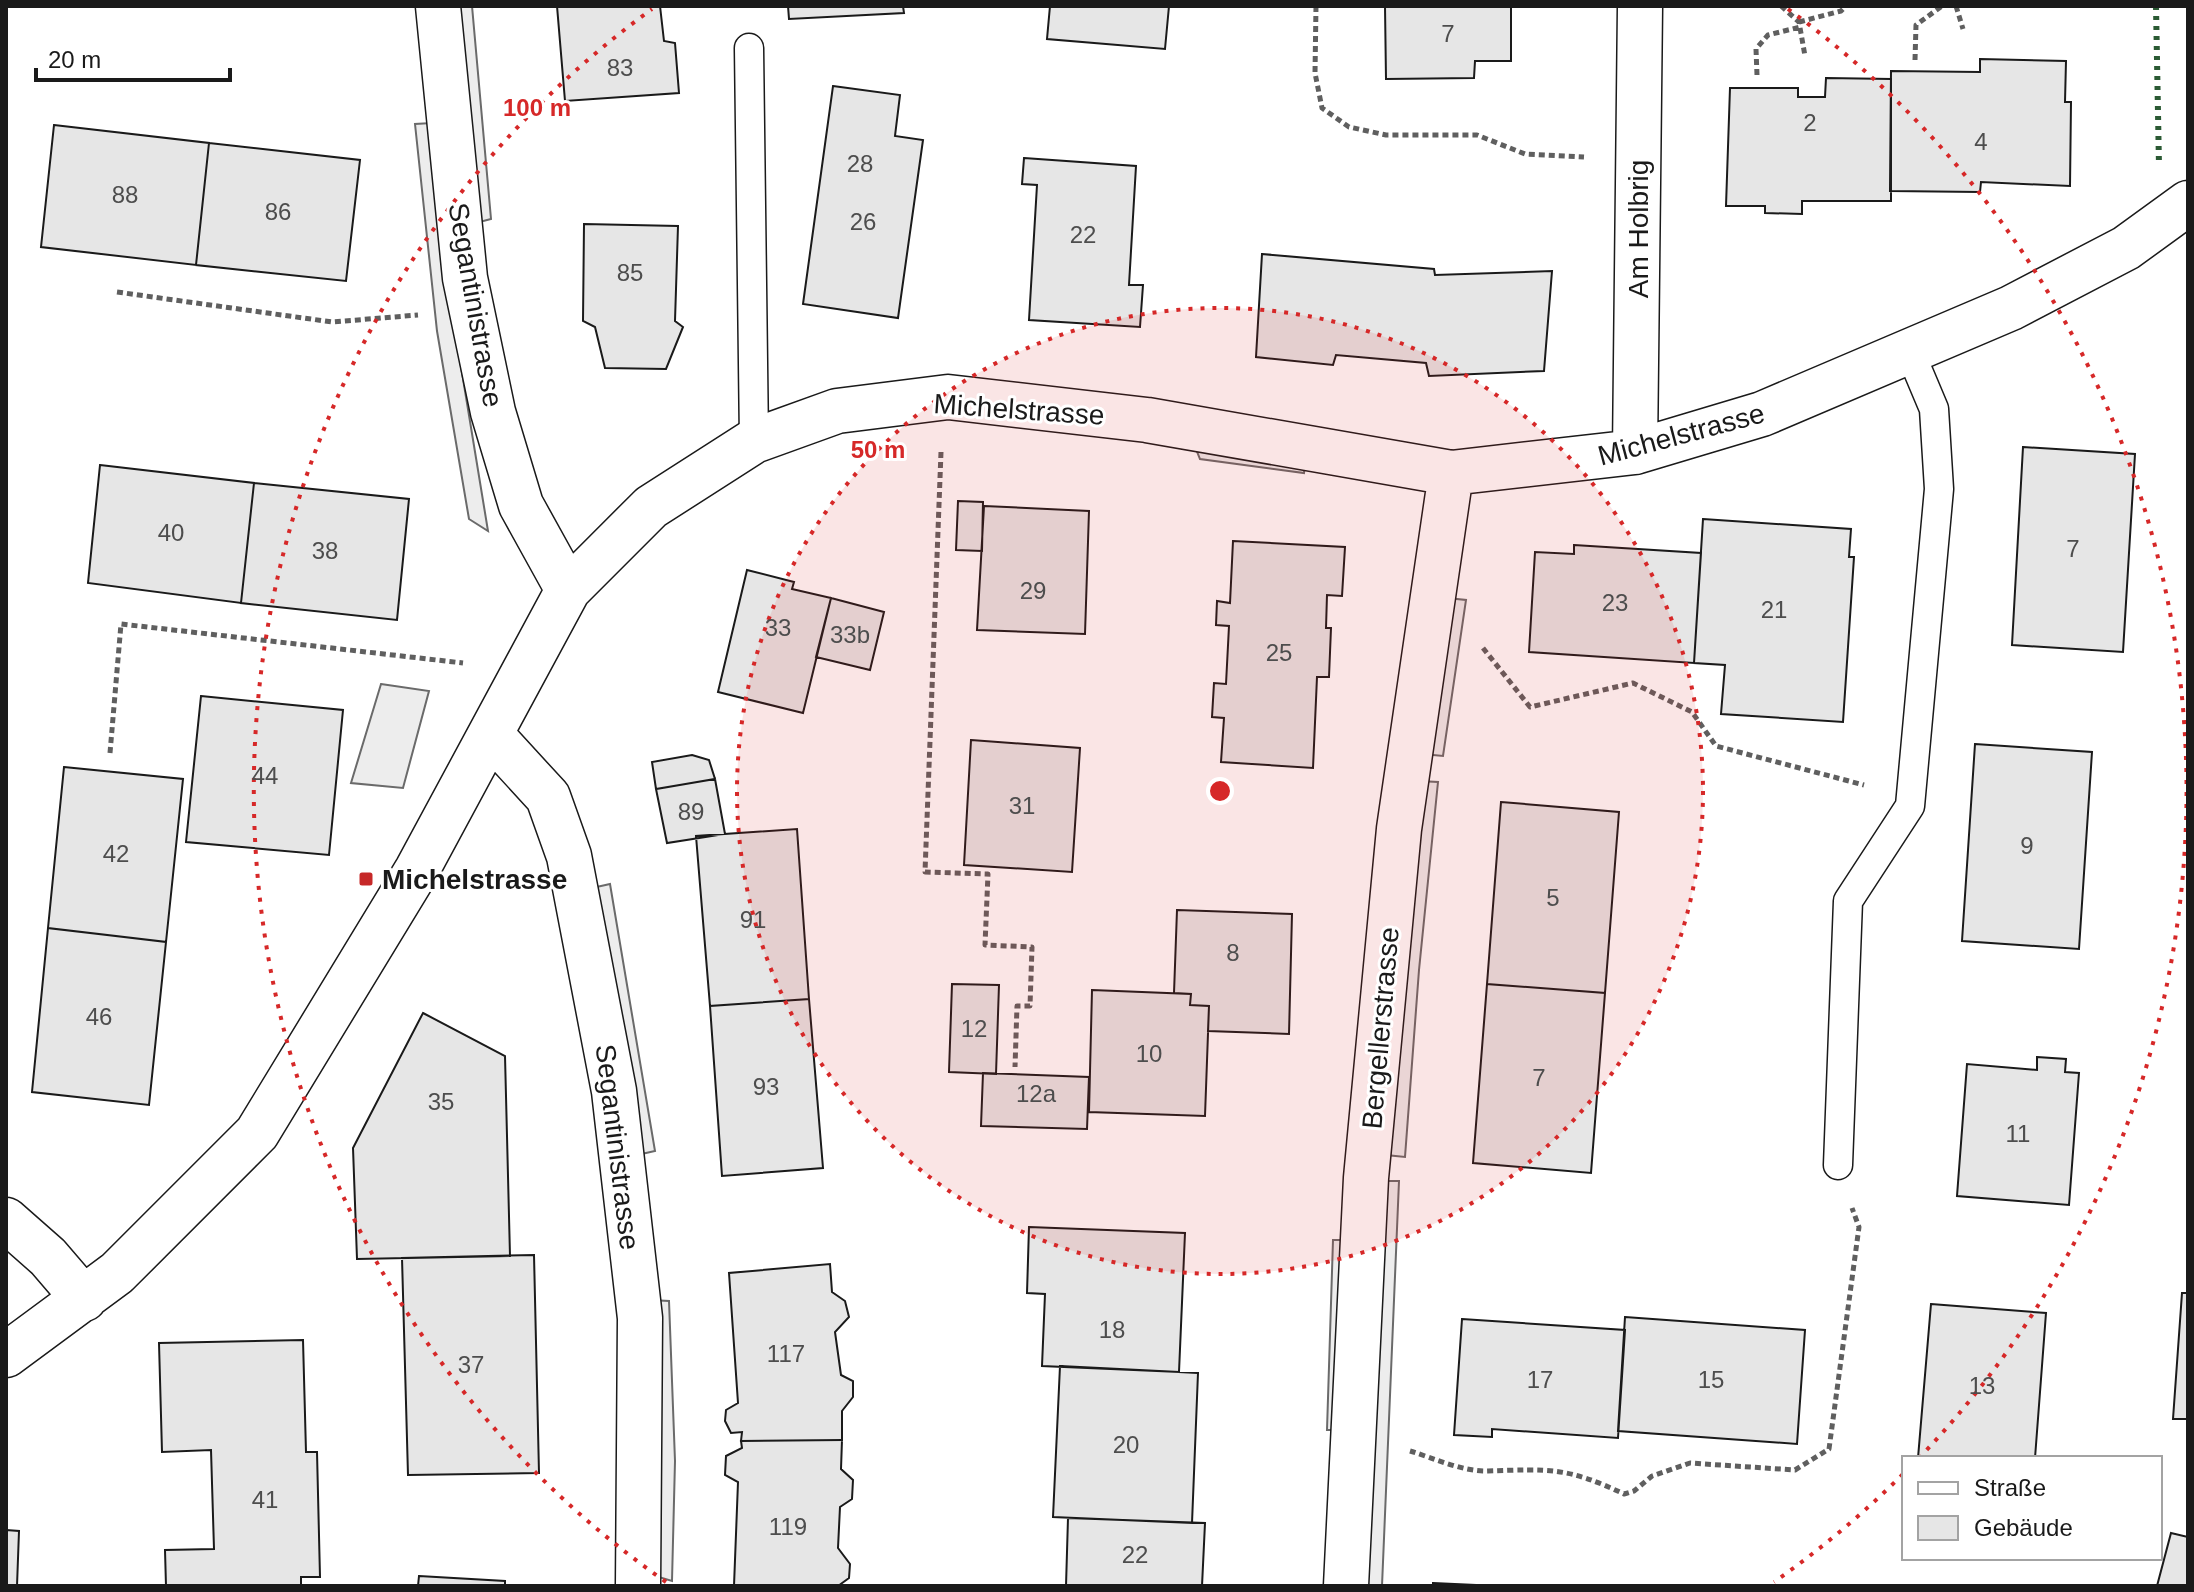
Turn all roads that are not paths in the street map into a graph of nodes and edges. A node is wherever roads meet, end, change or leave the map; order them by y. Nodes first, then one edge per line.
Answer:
1 (438, 6) edge
2 (1640, 6) edge
3 (749, 48) dead end
4 (2188, 203) edge
5 (1910, 352) junction
6 (754, 441) junction
7 (1635, 452) junction
8 (1451, 473) junction
9 (568, 590) junction
10 (492, 736) junction
11 (1838, 1165) road end
12 (6, 1220) edge
13 (84, 1299) junction
14 (6, 1355) edge
15 (638, 1586) edge
16 (1346, 1586) edge

1 - 9 street, Segantinistrasse
2 - 7 street, Am Holbrig
3 - 6 lane
4 - 5 street, Michelstrasse
5 - 7 street, Michelstrasse
5 - 11 lane
6 - 8 street, Michelstrasse
6 - 9 street, Michelstrasse
7 - 8 street, Michelstrasse
8 - 16 street, Bergellerstrasse
9 - 10 street, Michelstrasse
10 - 13 street, Michelstrasse
10 - 15 street, Segantinistrasse
12 - 13 street
13 - 14 street, Michelstrasse

